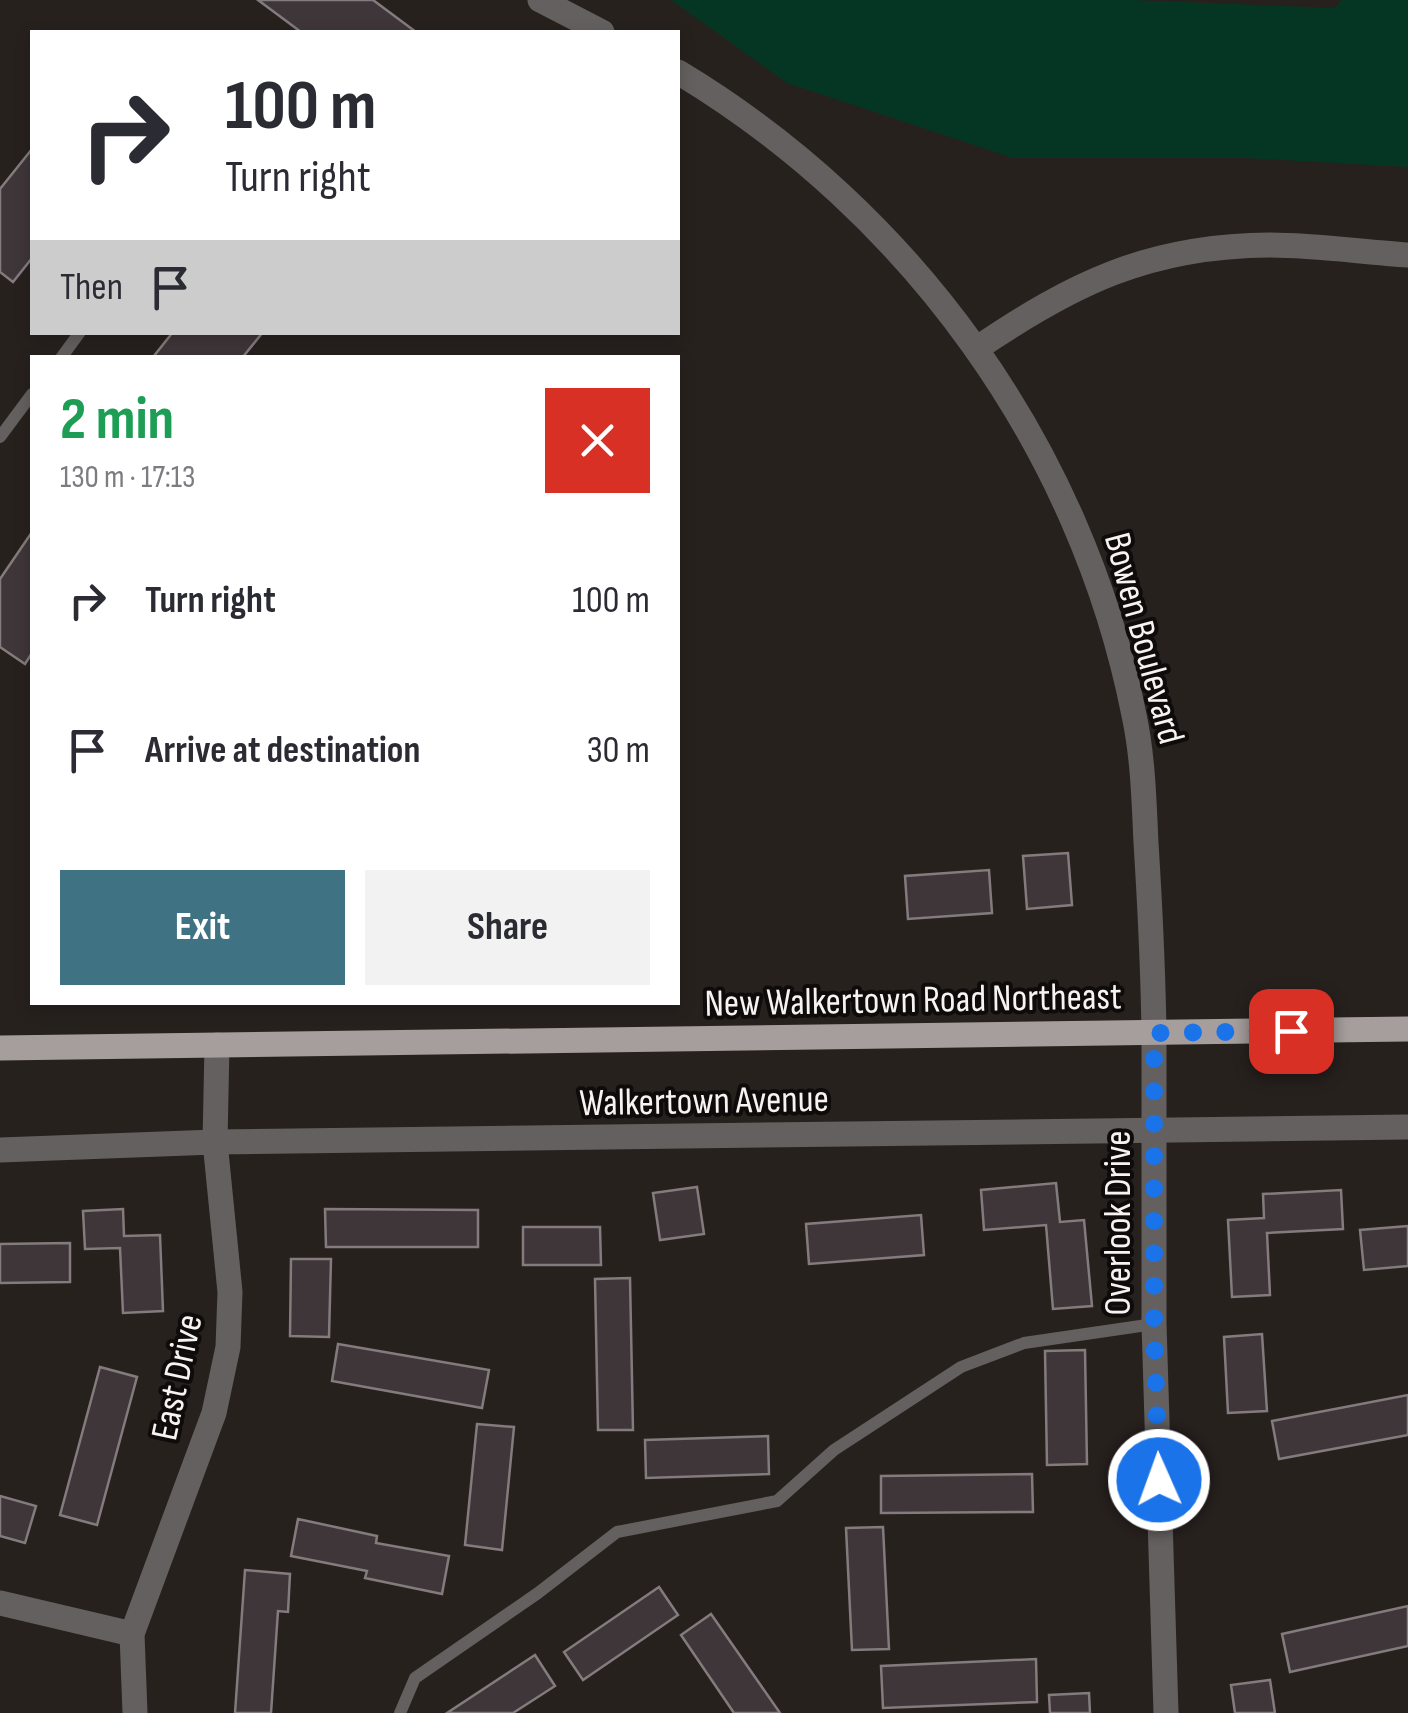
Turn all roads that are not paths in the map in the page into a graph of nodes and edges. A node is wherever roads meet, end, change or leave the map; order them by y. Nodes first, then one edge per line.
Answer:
1 (540, 0) edge
2 (574, 7) edge
3 (600, 30) edge
4 (680, 73) edge
5 (1408, 255) edge
6 (78, 335) edge
7 (976, 349) junction
8 (62, 355) edge
9 (30, 397) edge
10 (0, 437) edge
11 (1408, 1029) edge
12 (1154, 1033) junction
13 (217, 1045) junction
14 (0, 1048) edge
15 (1408, 1127) edge
16 (1156, 1132) junction
17 (215, 1142) junction
18 (0, 1150) edge
19 (1154, 1324) junction
20 (0, 1603) edge
21 (132, 1634) junction
22 (134, 1713) edge
23 (400, 1713) edge
24 (1166, 1713) edge

1 - 2 street
2 - 3 street
4 - 7 street, Bowen Boulevard
5 - 7 street
6 - 8 lane
7 - 12 street, Bowen Boulevard
9 - 10 lane
11 - 12 main road, New Walkertown Road Northeast
12 - 13 main road, New Walkertown Road Northeast
12 - 16 street, Overlook Drive
13 - 14 main road, New Walkertown Road Northeast
13 - 17 street, East Drive
15 - 16 street, Walkertown Avenue
16 - 17 street, Walkertown Avenue
16 - 19 street, Overlook Drive
17 - 18 street, Walkertown Avenue
17 - 21 street, East Drive
19 - 23 lane
19 - 24 street, Overlook Drive
20 - 21 street
21 - 22 street, East Drive

